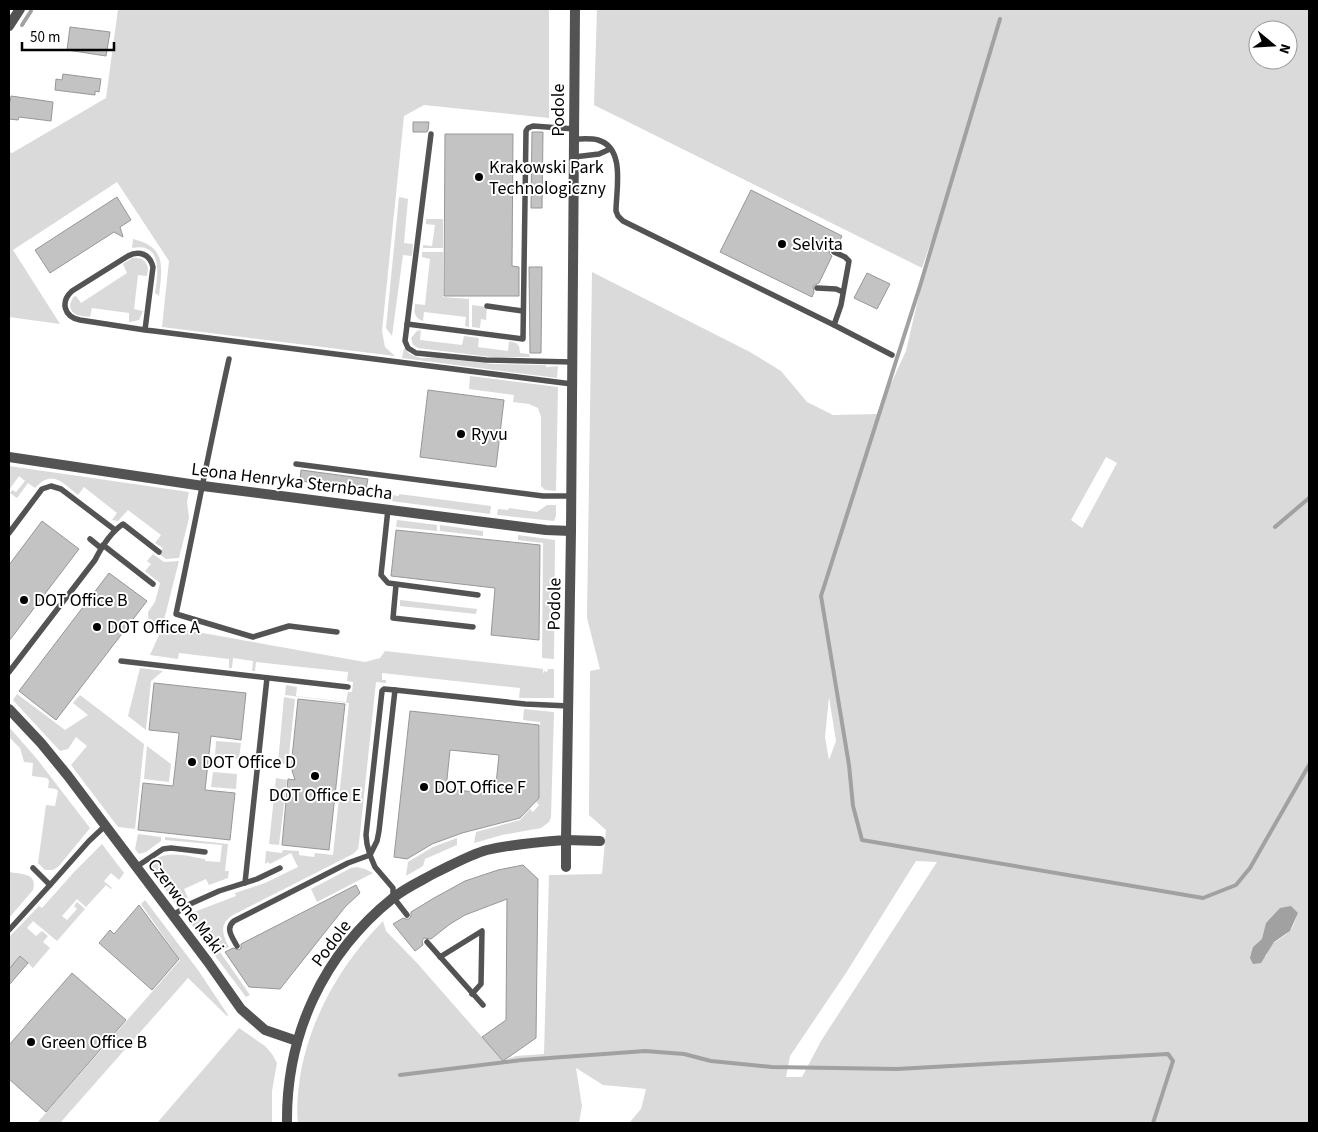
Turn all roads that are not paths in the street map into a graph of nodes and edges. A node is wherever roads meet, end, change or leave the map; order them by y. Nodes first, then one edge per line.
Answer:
1 (20, 9) edge
2 (575, 9) edge
3 (9, 26) edge
4 (431, 134) dead end
5 (575, 134) junction
6 (610, 149) junction
7 (574, 157) junction
8 (834, 252) dead end
9 (817, 288) dead end
10 (844, 292) junction
11 (487, 306) dead end
12 (523, 311) junction
13 (407, 324) junction
14 (834, 324) junction
15 (145, 330) junction
16 (892, 355) dead end
17 (229, 359) dead end
18 (572, 362) junction
19 (572, 384) junction
20 (9, 457) edge
21 (296, 464) dead end
22 (203, 486) junction
23 (571, 496) junction
24 (388, 509) junction
25 (115, 530) junction
26 (571, 531) junction
27 (9, 533) edge
28 (90, 539) dead end
29 (102, 547) junction
30 (159, 552) dead end
31 (153, 584) dead end
32 (396, 585) junction
33 (478, 595) dead end
34 (473, 627) dead end
35 (337, 632) dead end
36 (121, 661) dead end
37 (9, 672) edge
38 (267, 678) junction
39 (348, 687) dead end
40 (395, 690) junction
41 (569, 706) junction
42 (9, 709) edge
43 (105, 826) junction
44 (566, 840) junction
45 (600, 841) dead end
46 (205, 852) dead end
47 (370, 855) junction
48 (136, 867) junction
49 (566, 867) dead end
50 (33, 868) dead end
51 (280, 868) dead end
52 (245, 882) junction
53 (50, 885) junction
54 (393, 897) junction
55 (173, 915) junction
56 (407, 915) dead end
57 (9, 930) edge
58 (427, 942) dead end
59 (236, 946) dead end
60 (440, 957) junction
61 (472, 994) junction
62 (483, 1006) dead end
63 (297, 1041) junction
64 (287, 1123) edge

1 - 3 street
2 - 5 street, Podole
4 - 13 lane
5 - 6 lane
5 - 7 street, Podole
5 - 12 lane
6 - 7 lane
6 - 14 lane
7 - 18 street, Podole
8 - 10 lane
9 - 10 lane
10 - 14 lane
11 - 12 lane
12 - 13 lane
13 - 18 lane
14 - 16 lane
15 - 15 lane
15 - 19 lane
17 - 22 lane
18 - 19 street, Podole
19 - 23 street, Podole
20 - 22 street, Leona Henryka Sternbacha
21 - 23 lane
22 - 24 street, Leona Henryka Sternbacha
22 - 35 lane
23 - 26 street, Podole
24 - 26 street, Leona Henryka Sternbacha
24 - 32 lane
25 - 27 lane
25 - 29 lane
25 - 30 lane
26 - 41 street, Podole
28 - 29 lane
29 - 31 lane
29 - 37 lane
32 - 33 lane
32 - 34 lane
36 - 38 lane
38 - 39 lane
38 - 52 lane
40 - 41 lane
40 - 47 lane
40 - 47 lane
41 - 44 street, Podole
42 - 43 street, Czerwone Maki
43 - 48 street, Czerwone Maki
43 - 53 lane
44 - 45 street
44 - 49 street
44 - 54 street, Podole
46 - 48 lane
47 - 54 lane
47 - 59 lane
48 - 55 street, Czerwone Maki
50 - 53 lane
51 - 52 lane
52 - 55 lane
53 - 57 lane
54 - 56 lane
54 - 63 street, Podole
55 - 63 street, Czerwone Maki
58 - 60 lane
60 - 61 lane
60 - 61 lane
61 - 62 lane
63 - 64 street

